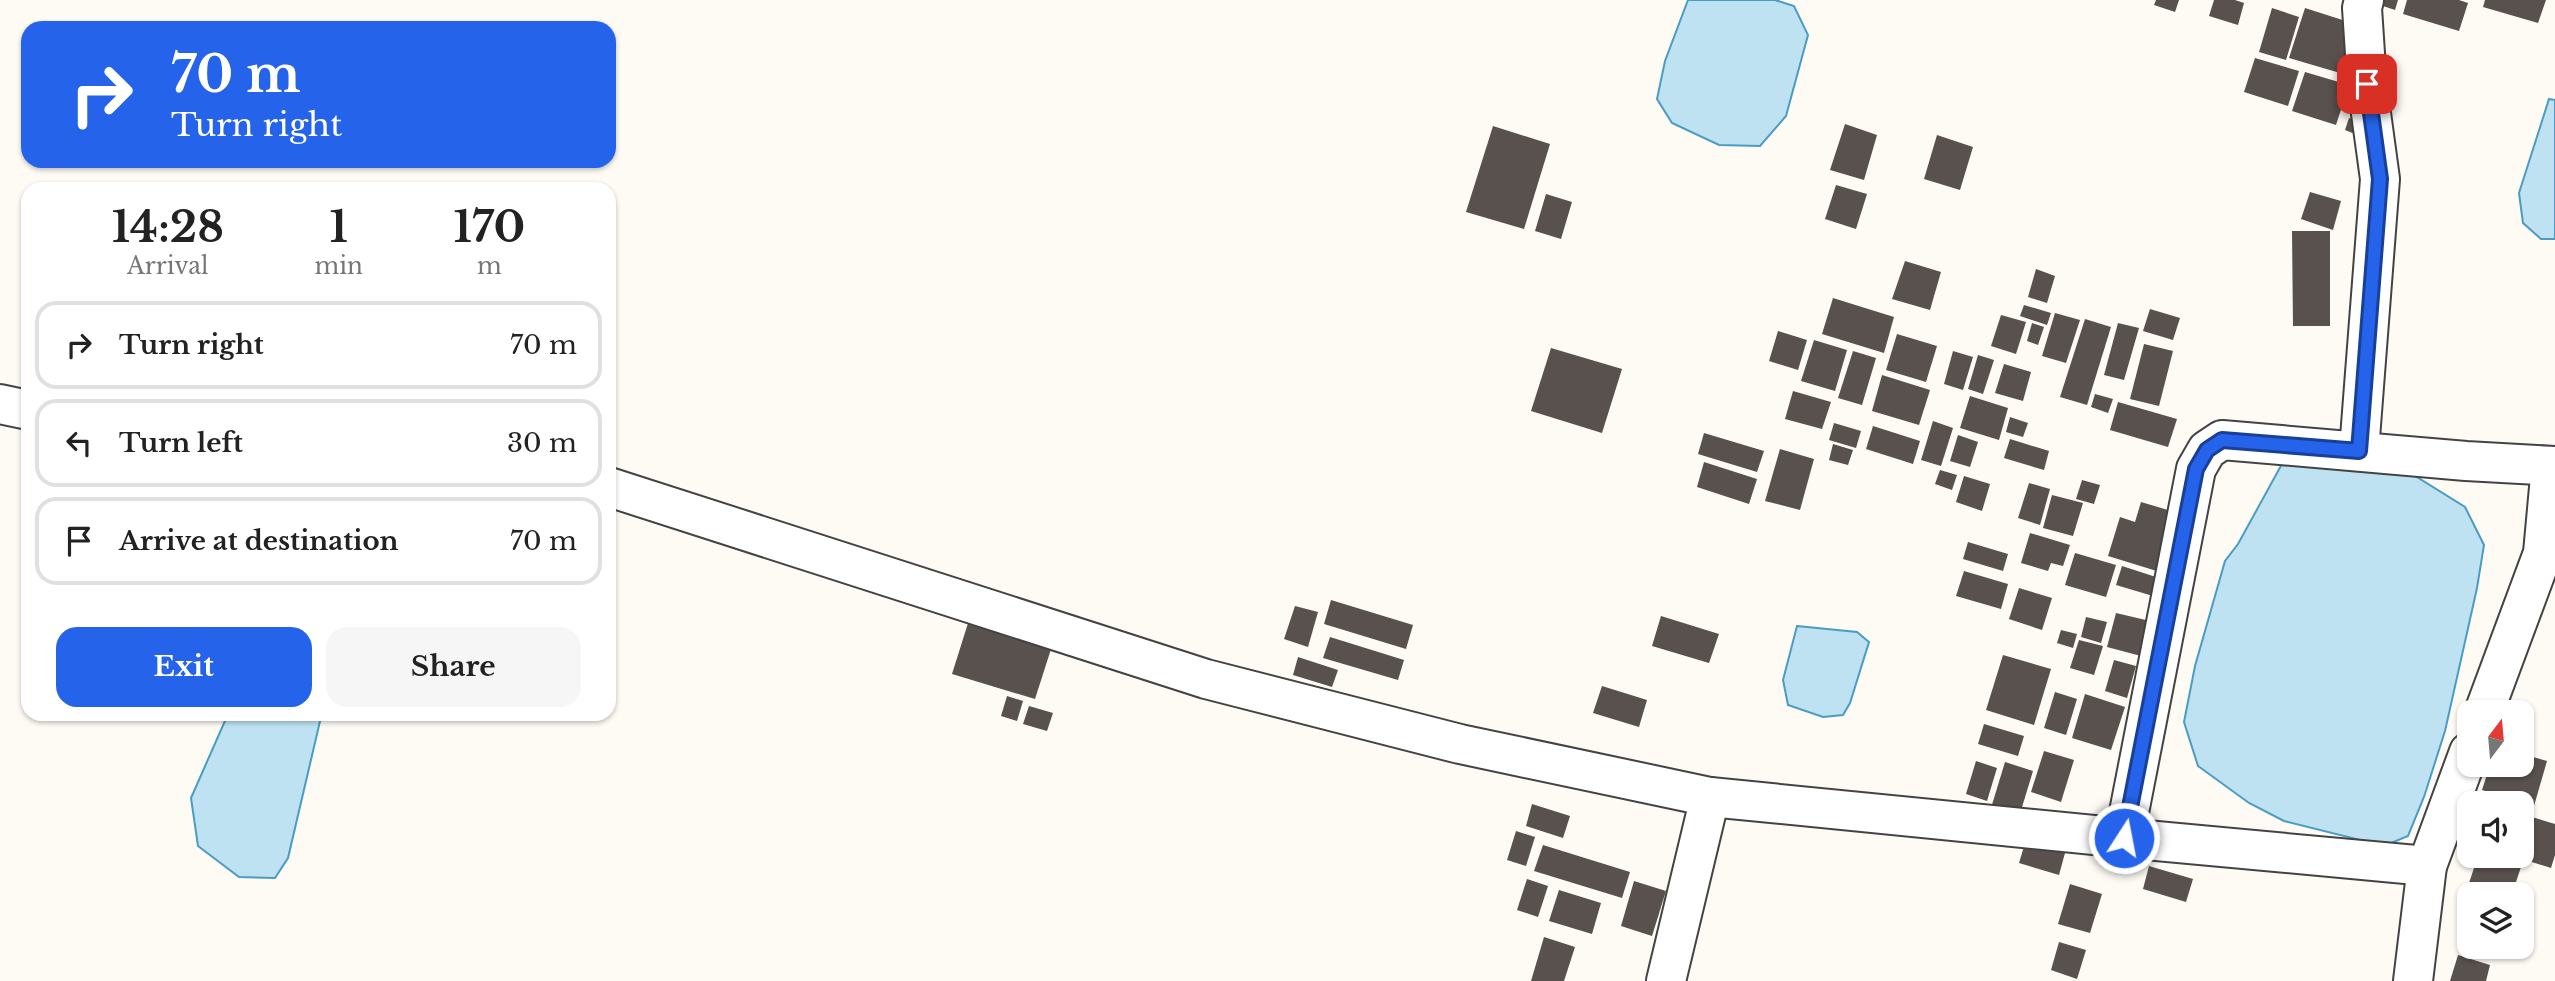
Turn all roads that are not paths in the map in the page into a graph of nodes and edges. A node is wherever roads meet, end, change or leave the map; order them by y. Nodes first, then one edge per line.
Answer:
1 (2364, 0) edge
2 (0, 404) edge
3 (21, 408) edge
4 (2359, 451) junction
5 (2553, 466) edge
6 (616, 489) edge
7 (2488, 700) edge
8 (2460, 777) edge
9 (1710, 797) junction
10 (2124, 838) junction
11 (2427, 866) junction
12 (1666, 981) edge
13 (2413, 981) edge

1 - 4 street
2 - 3 street
4 - 5 street
4 - 10 street
5 - 7 street
6 - 9 street
8 - 11 street
9 - 10 street
9 - 12 street
10 - 11 street
11 - 13 street

